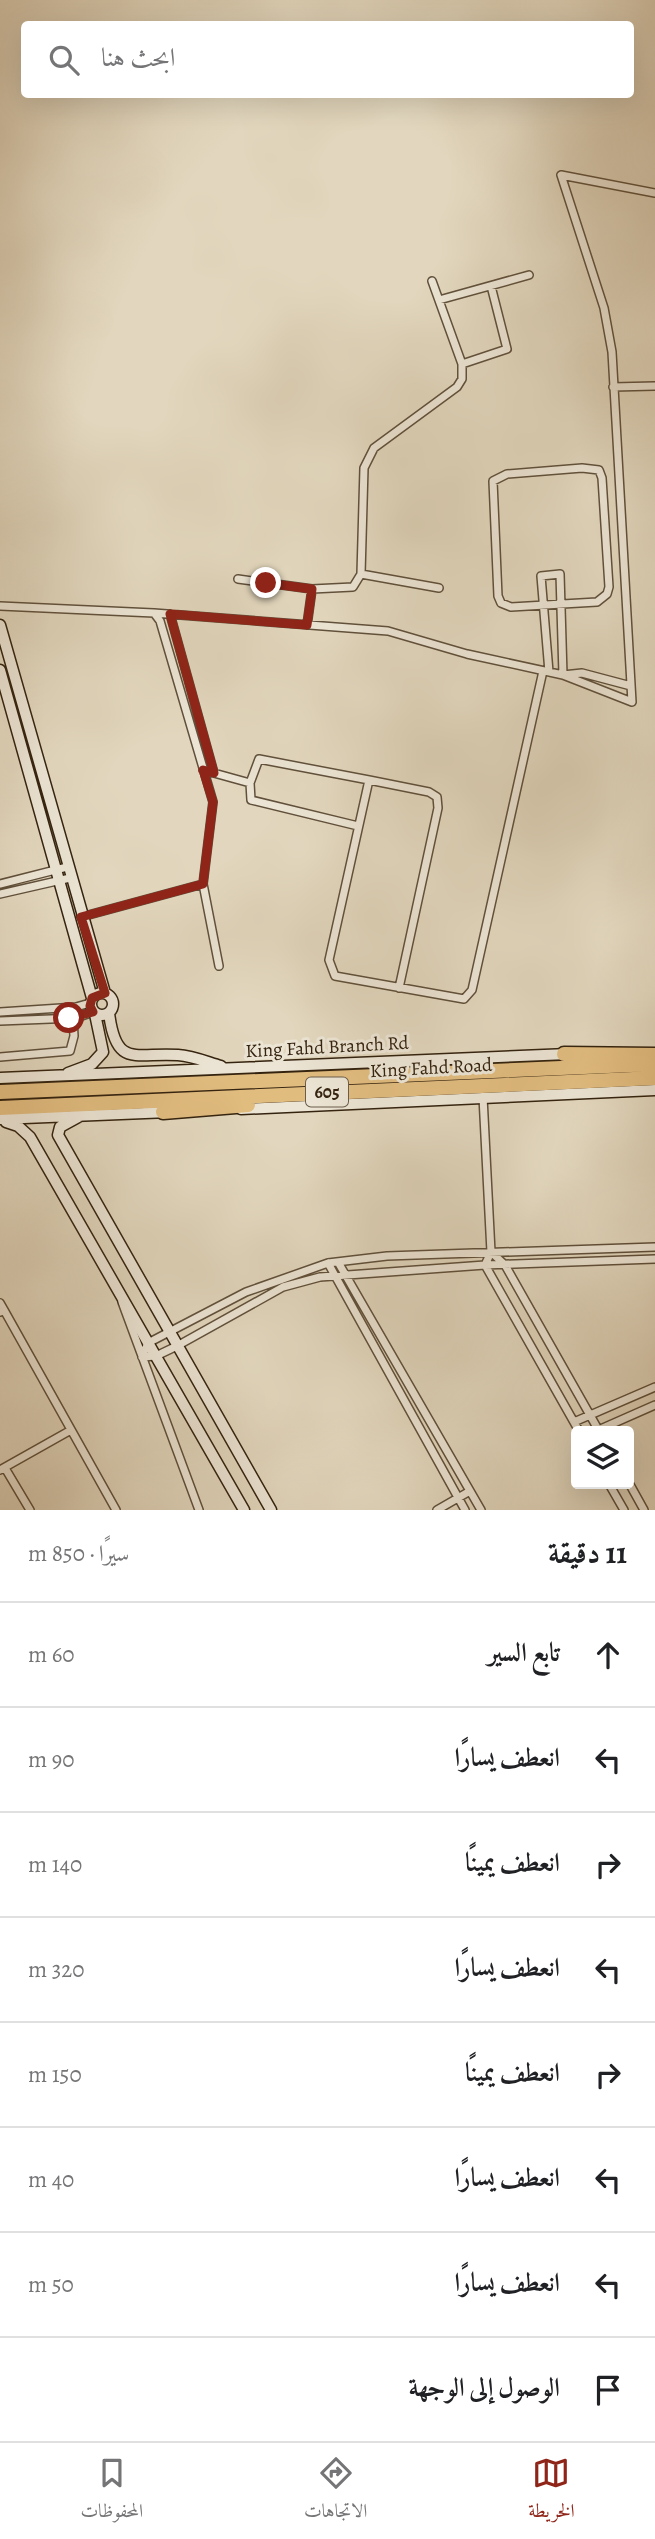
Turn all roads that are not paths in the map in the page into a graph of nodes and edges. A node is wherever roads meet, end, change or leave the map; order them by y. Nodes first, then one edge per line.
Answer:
1 (655, 193) edge
2 (529, 275) dead end
3 (432, 281) dead end
4 (491, 286) junction
5 (439, 299) junction
6 (462, 364) junction
7 (655, 386) edge
8 (613, 387) junction
9 (361, 574) junction
10 (238, 579) dead end
11 (439, 588) dead end
12 (312, 589) junction
13 (561, 604) junction
14 (544, 605) junction
15 (0, 606) edge
16 (154, 613) junction
17 (170, 614) junction
18 (0, 625) edge
19 (307, 625) junction
20 (0, 670) edge
21 (546, 671) junction
22 (563, 675) junction
23 (631, 686) junction
24 (203, 770) junction
25 (214, 773) junction
26 (369, 780) junction
27 (250, 783) junction
28 (358, 827) junction
29 (63, 874) junction
30 (0, 884) edge
31 (203, 884) junction
32 (0, 894) edge
33 (81, 917) junction
34 (219, 967) dead end
35 (399, 988) junction
36 (105, 993) junction
37 (93, 1007) junction
38 (46, 1009) junction
39 (0, 1012) edge
40 (109, 1013) junction
41 (71, 1018) junction
42 (47, 1020) junction
43 (0, 1021) edge
44 (655, 1049) edge
45 (564, 1054) junction
46 (655, 1055) edge
47 (0, 1057) edge
48 (655, 1064) edge
49 (234, 1069) junction
50 (58, 1077) junction
51 (0, 1078) edge
52 (655, 1078) edge
53 (432, 1087) junction
54 (655, 1090) edge
55 (0, 1092) edge
56 (483, 1097) junction
57 (0, 1108) edge
58 (163, 1112) junction
59 (85, 1114) junction
60 (0, 1119) edge
61 (655, 1247) edge
62 (491, 1252) junction
63 (655, 1259) edge
64 (338, 1262) junction
65 (328, 1263) junction
66 (485, 1265) junction
67 (505, 1265) junction
68 (346, 1273) junction
69 (333, 1274) junction
70 (122, 1298) junction
71 (2, 1308) edge
72 (169, 1331) junction
73 (148, 1343) junction
74 (177, 1346) junction
75 (156, 1356) junction
76 (142, 1357) junction
77 (655, 1387) edge
78 (655, 1405) edge
79 (590, 1415) junction
80 (574, 1422) junction
81 (576, 1426) edge
82 (596, 1426) edge
83 (609, 1426) edge
84 (71, 1430) junction
85 (2, 1469) edge
86 (612, 1489) edge
87 (632, 1489) edge
88 (470, 1491) junction
89 (458, 1498) junction
90 (30, 1510) edge
91 (116, 1510) edge
92 (198, 1510) edge
93 (244, 1510) edge
94 (271, 1510) edge
95 (438, 1510) edge
96 (466, 1510) edge
97 (481, 1510) edge
98 (624, 1510) edge
99 (644, 1510) edge

1 - 8 street
2 - 4 street
3 - 5 street
4 - 5 street
4 - 6 street
5 - 6 street
6 - 9 street
7 - 8 street
8 - 23 street
9 - 11 street
9 - 12 street
10 - 12 street
12 - 19 street
13 - 14 street
13 - 14 street
13 - 14 street
13 - 22 street
14 - 21 street
15 - 16 street
16 - 17 street
16 - 24 street
17 - 19 street
17 - 25 street
18 - 29 main road
19 - 21 street
20 - 29 main road
21 - 22 street
21 - 35 street
22 - 23 street
22 - 23 street
24 - 25 street
24 - 31 street
25 - 27 street
26 - 27 street
26 - 28 street
26 - 35 street
27 - 28 street
28 - 35 street
29 - 30 street
29 - 32 street
29 - 33 main road
29 - 37 main road
31 - 33 street
31 - 34 street
33 - 36 main road
36 - 37 main road
36 - 40 main road
37 - 38 street
37 - 40 main road
37 - 41 street
37 - 50 main road
38 - 39 street
38 - 42 street
40 - 49 main road
41 - 42 street
41 - 47 street
42 - 43 street
44 - 45 main road, King Fahd Branch Rd
45 - 46 highway
45 - 49 main road, King Fahd Branch Rd
48 - 55 highway, King Fahd Road / 605
49 - 50 main road, King Fahd Branch Rd
50 - 51 main road, King Fahd Branch Rd
52 - 53 highway, King Fahd Road / 605
53 - 57 highway, King Fahd Road / 605
53 - 58 highway
54 - 56 main road
56 - 58 main road
56 - 62 street
58 - 59 main road
59 - 60 main road
59 - 72 main road
60 - 70 main road
61 - 62 street
62 - 64 street
62 - 66 street
62 - 67 street
63 - 67 street
64 - 65 street
64 - 68 street
65 - 69 street
65 - 72 street
66 - 67 street
66 - 68 street
66 - 80 street
67 - 79 street
68 - 69 street
68 - 88 street
69 - 74 street
69 - 89 street
70 - 73 main road
70 - 76 street
71 - 84 street
72 - 73 street
72 - 74 main road
73 - 75 main road
73 - 76 street
74 - 75 street
74 - 94 main road
75 - 76 street
75 - 93 main road
76 - 92 street
77 - 79 street
78 - 83 street
79 - 80 street
79 - 82 street
80 - 81 street
84 - 85 street
84 - 91 street
85 - 90 street
86 - 98 street
87 - 99 street
88 - 89 street
88 - 97 street
89 - 95 street
89 - 96 street

